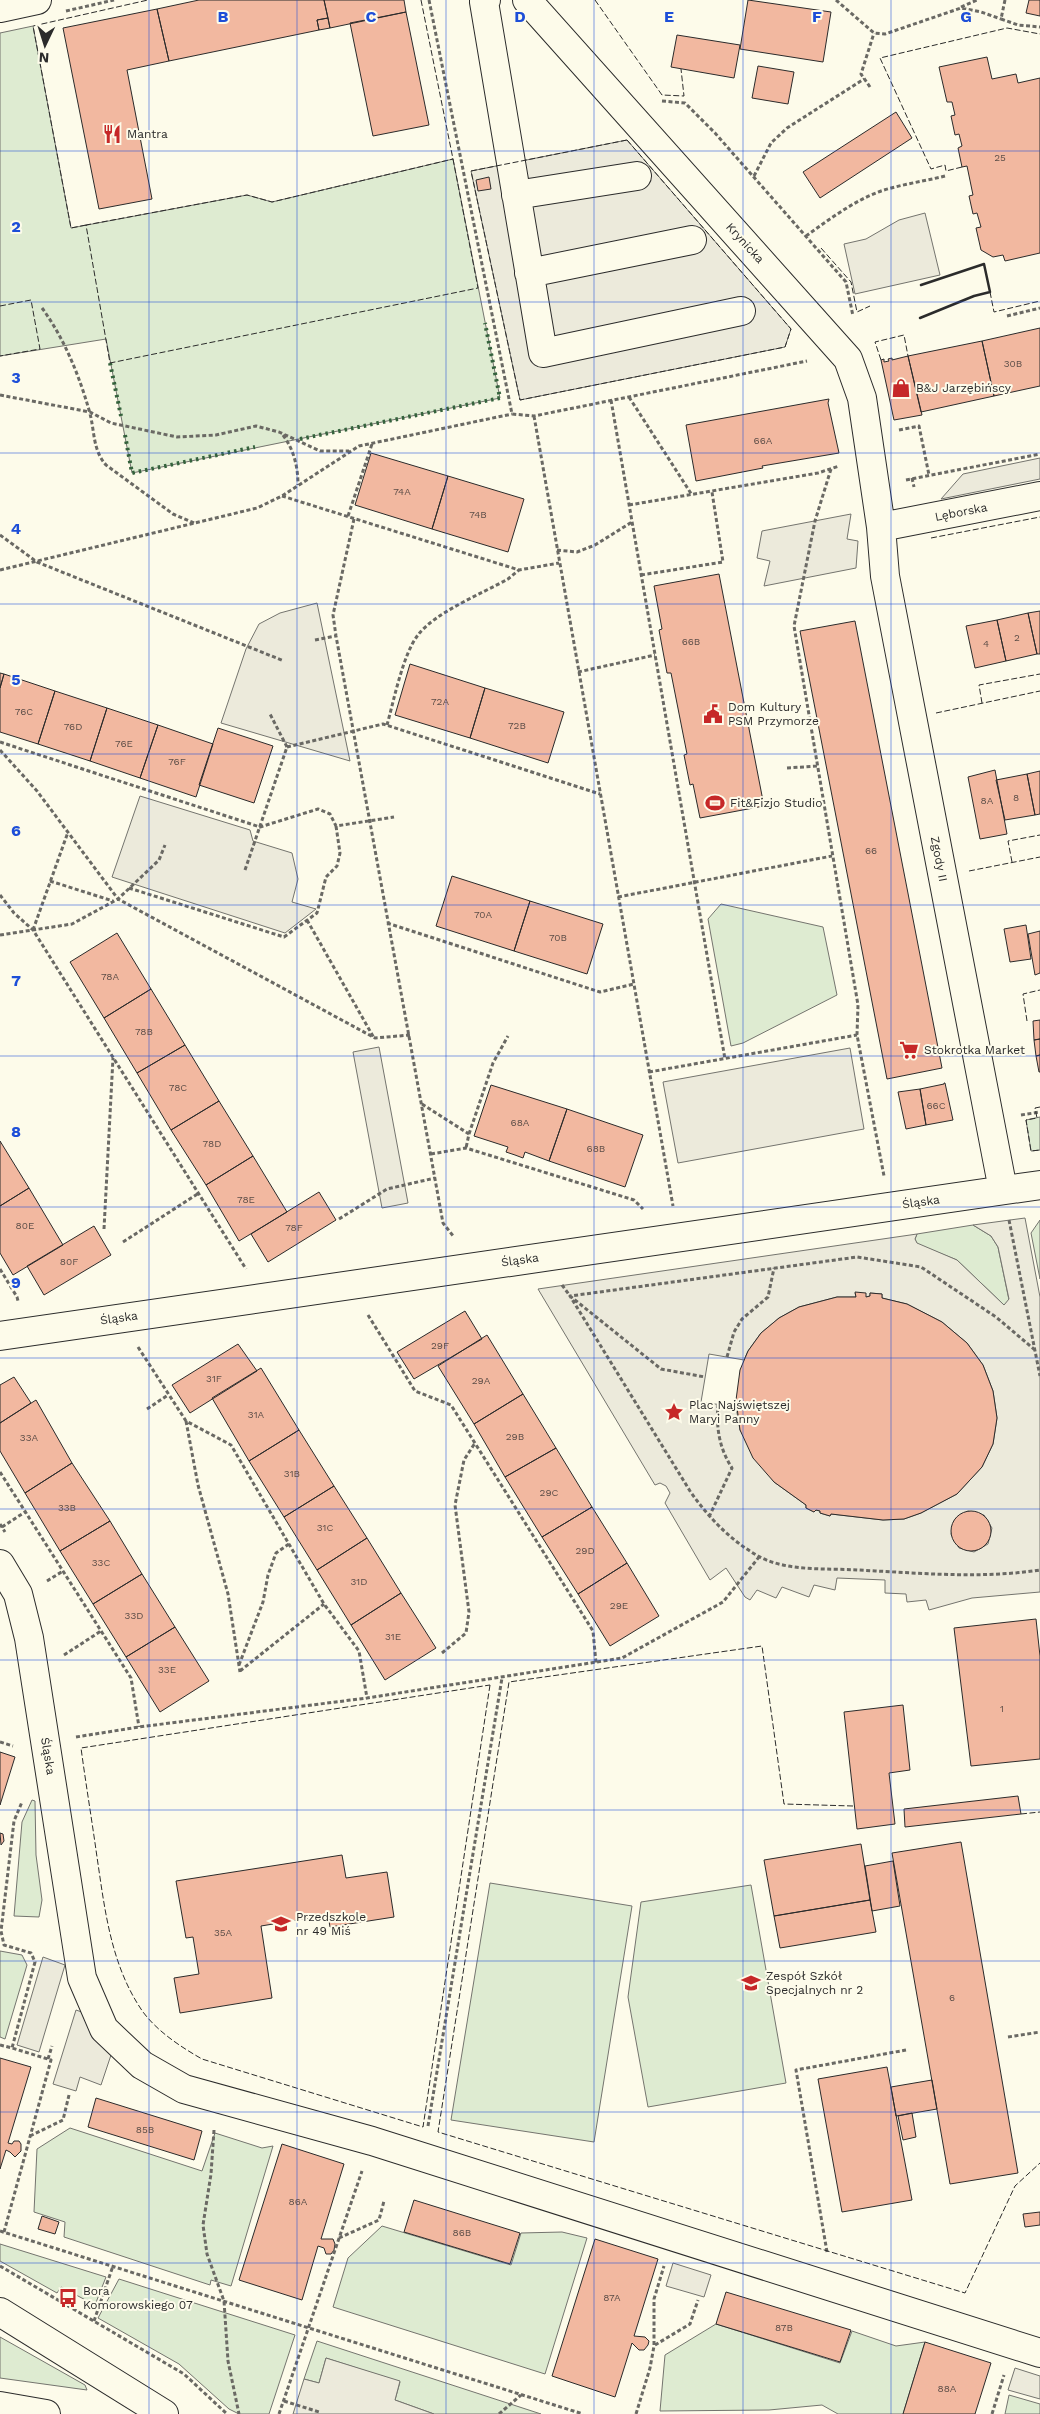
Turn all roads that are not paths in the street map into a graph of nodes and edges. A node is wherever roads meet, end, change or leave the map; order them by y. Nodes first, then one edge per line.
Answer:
1 (37, 0) edge
2 (486, 0) edge
3 (527, 0) edge
4 (0, 8) edge
5 (637, 176) dead end
6 (516, 195) junction
7 (692, 240) dead end
8 (529, 273) junction
9 (741, 311) dead end
10 (1040, 496) edge
11 (881, 527) junction
12 (1040, 1185) edge
13 (1006, 1202) junction
14 (0, 1336) edge
15 (0, 1564) edge
16 (0, 2312) edge
17 (1040, 2353) edge
18 (0, 2406) edge
19 (46, 2414) edge
20 (164, 2414) edge

1 - 4 street
2 - 6 street
3 - 11 street, Krynicka
5 - 6 street
6 - 8 street
7 - 8 street
8 - 9 street
10 - 11 street, Lęborska
11 - 13 street, Zgody II
12 - 13 street, Śląska
13 - 14 street, Śląska
15 - 17 street, Śląska
16 - 20 street
18 - 19 street

